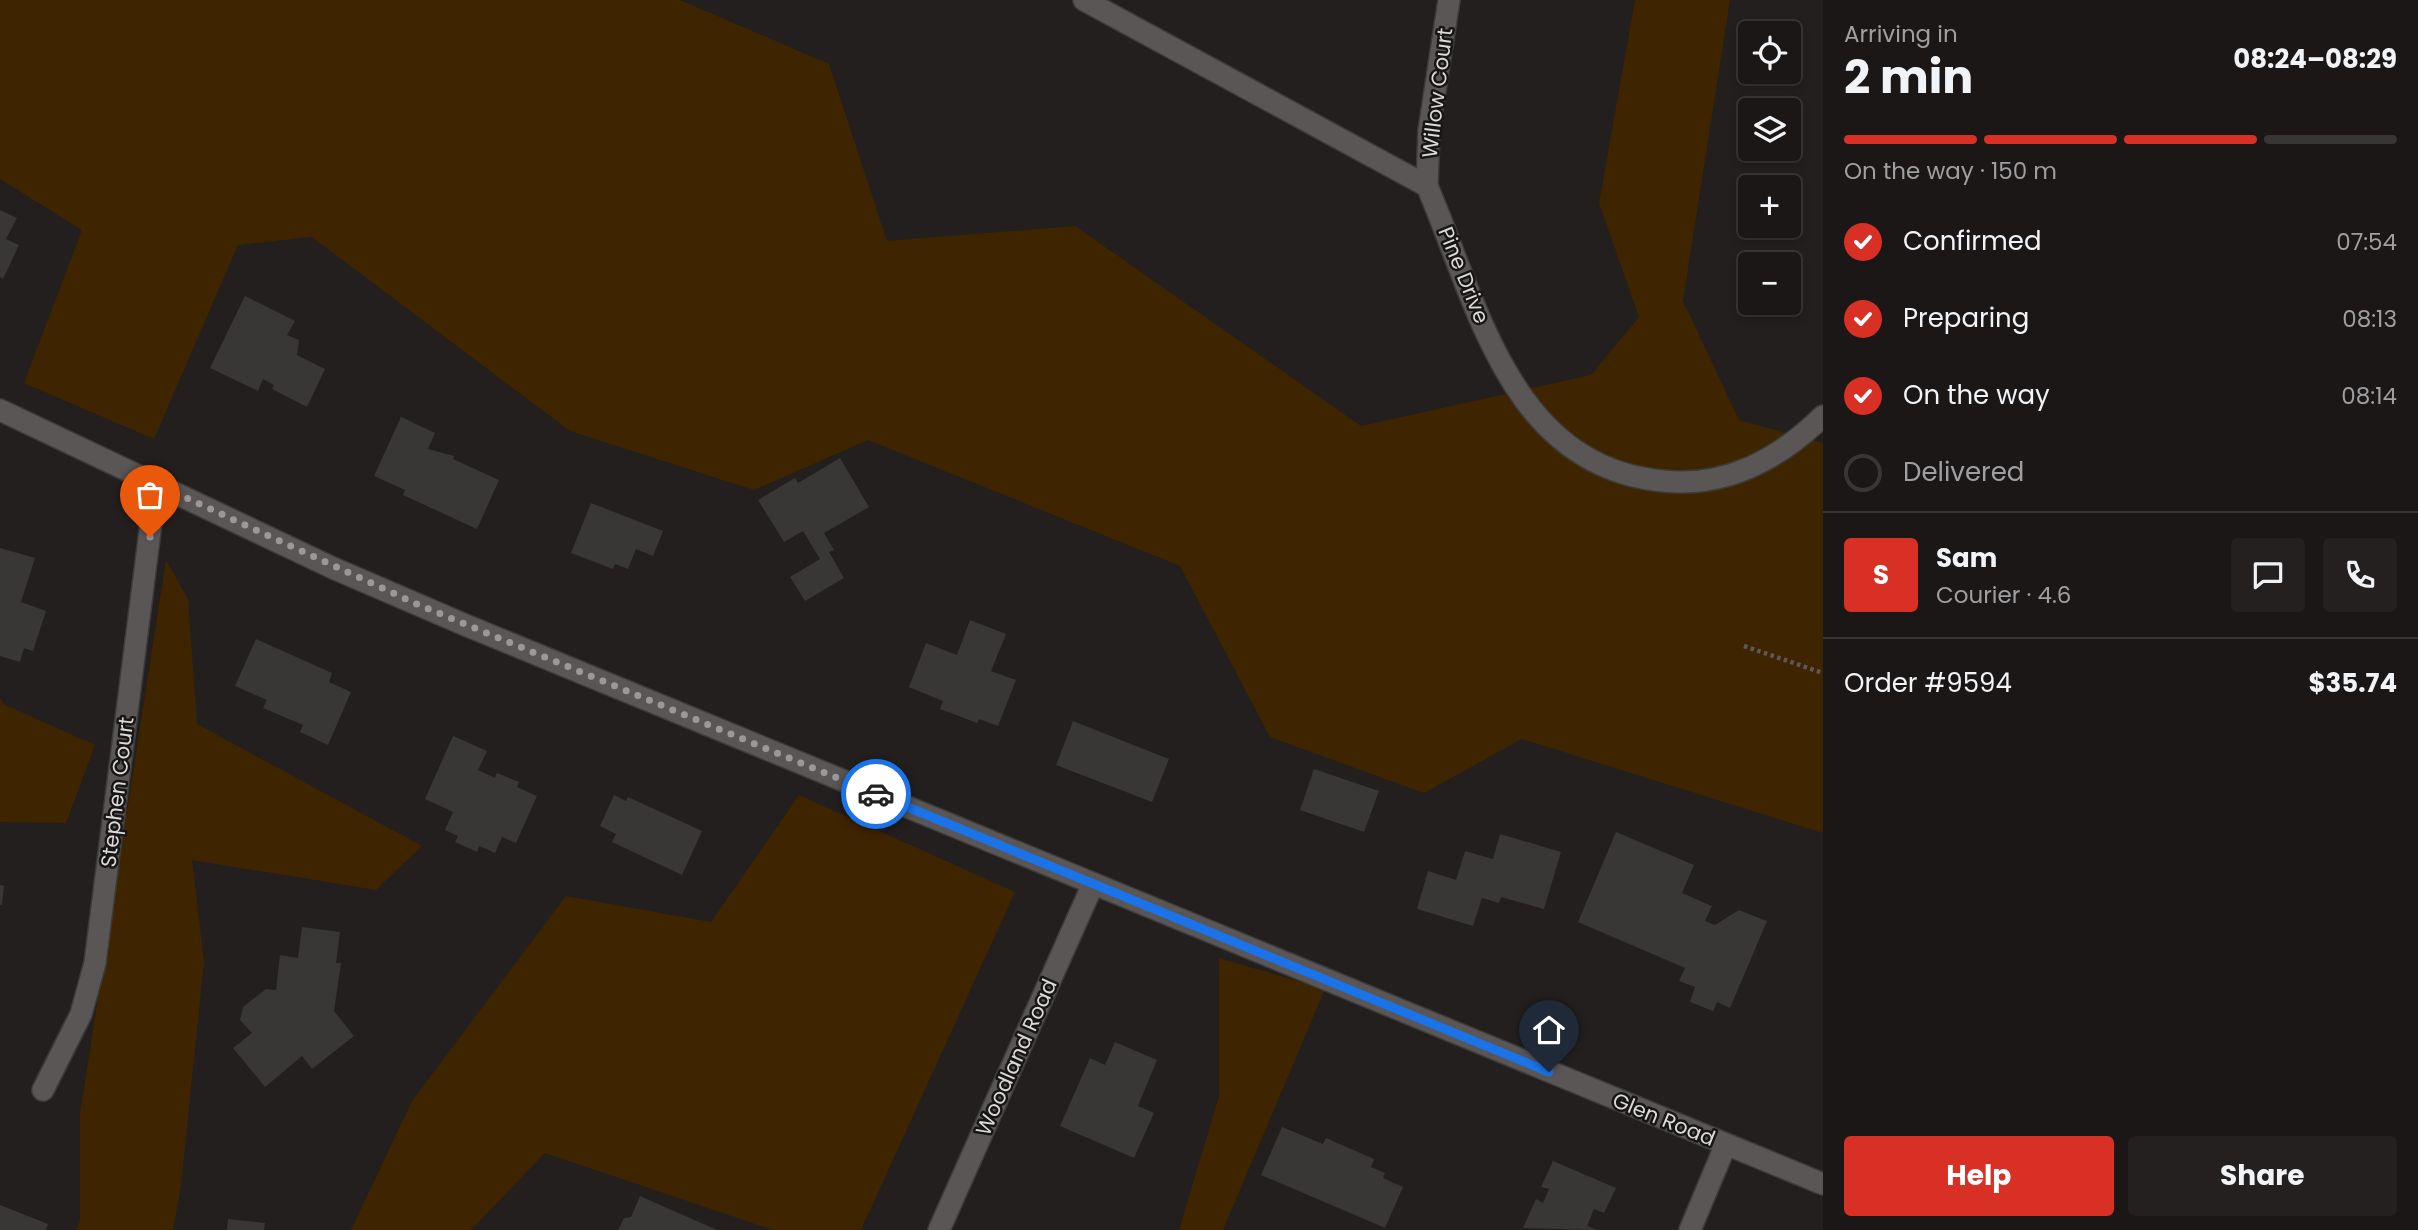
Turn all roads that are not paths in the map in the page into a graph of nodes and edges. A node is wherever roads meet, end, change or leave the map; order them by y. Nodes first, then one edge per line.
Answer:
1 (1084, 0) edge
2 (1449, 0) edge
3 (1427, 186) junction
4 (0, 410) edge
5 (1823, 416) edge
6 (156, 484) junction
7 (1093, 884) junction
8 (43, 1090) dead end
9 (1726, 1144) junction
10 (1823, 1184) edge
11 (939, 1230) edge
12 (1690, 1230) edge

1 - 3 street
2 - 3 street, Willow Court
3 - 5 street, Pine Drive
4 - 6 street, Glen Road
6 - 7 street, Glen Road
6 - 8 street, Stephen Court
7 - 9 street, Glen Road
7 - 11 street, Woodland Road
9 - 10 street, Glen Road
9 - 12 street

